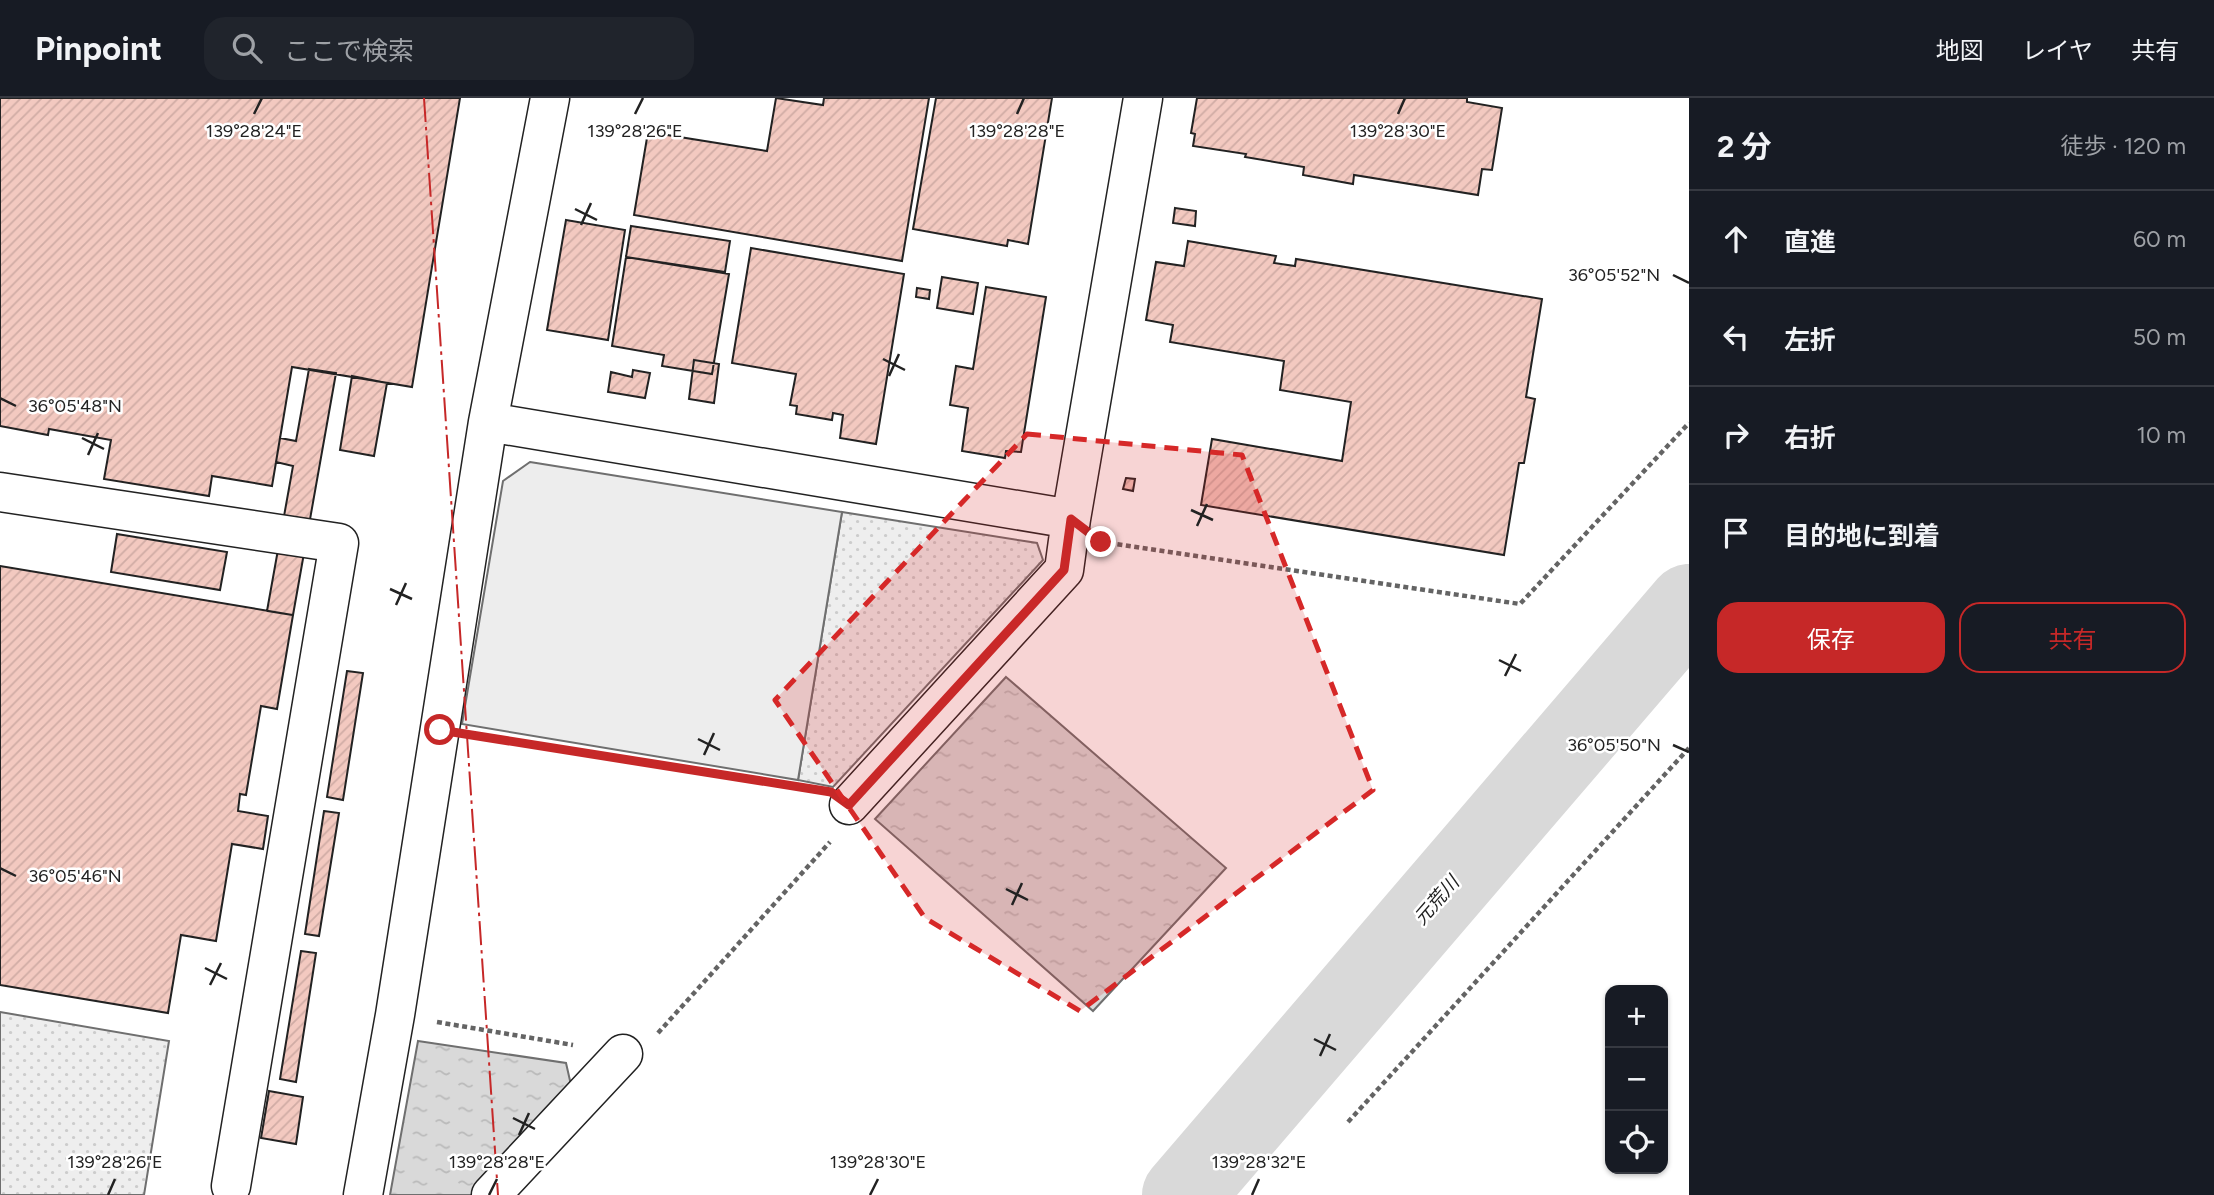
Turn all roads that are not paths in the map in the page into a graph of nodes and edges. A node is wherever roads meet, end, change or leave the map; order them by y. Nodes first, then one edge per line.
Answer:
1 (550, 98) edge
2 (1143, 98) edge
3 (488, 422) junction
4 (0, 492) edge
5 (1071, 519) junction
6 (849, 805) road end
7 (623, 1054) road end
8 (231, 1186) dead end
9 (363, 1195) edge
10 (491, 1195) edge

1 - 3 street
2 - 5 street
3 - 5 street
3 - 9 street
4 - 8 street
5 - 6 street
7 - 10 street

